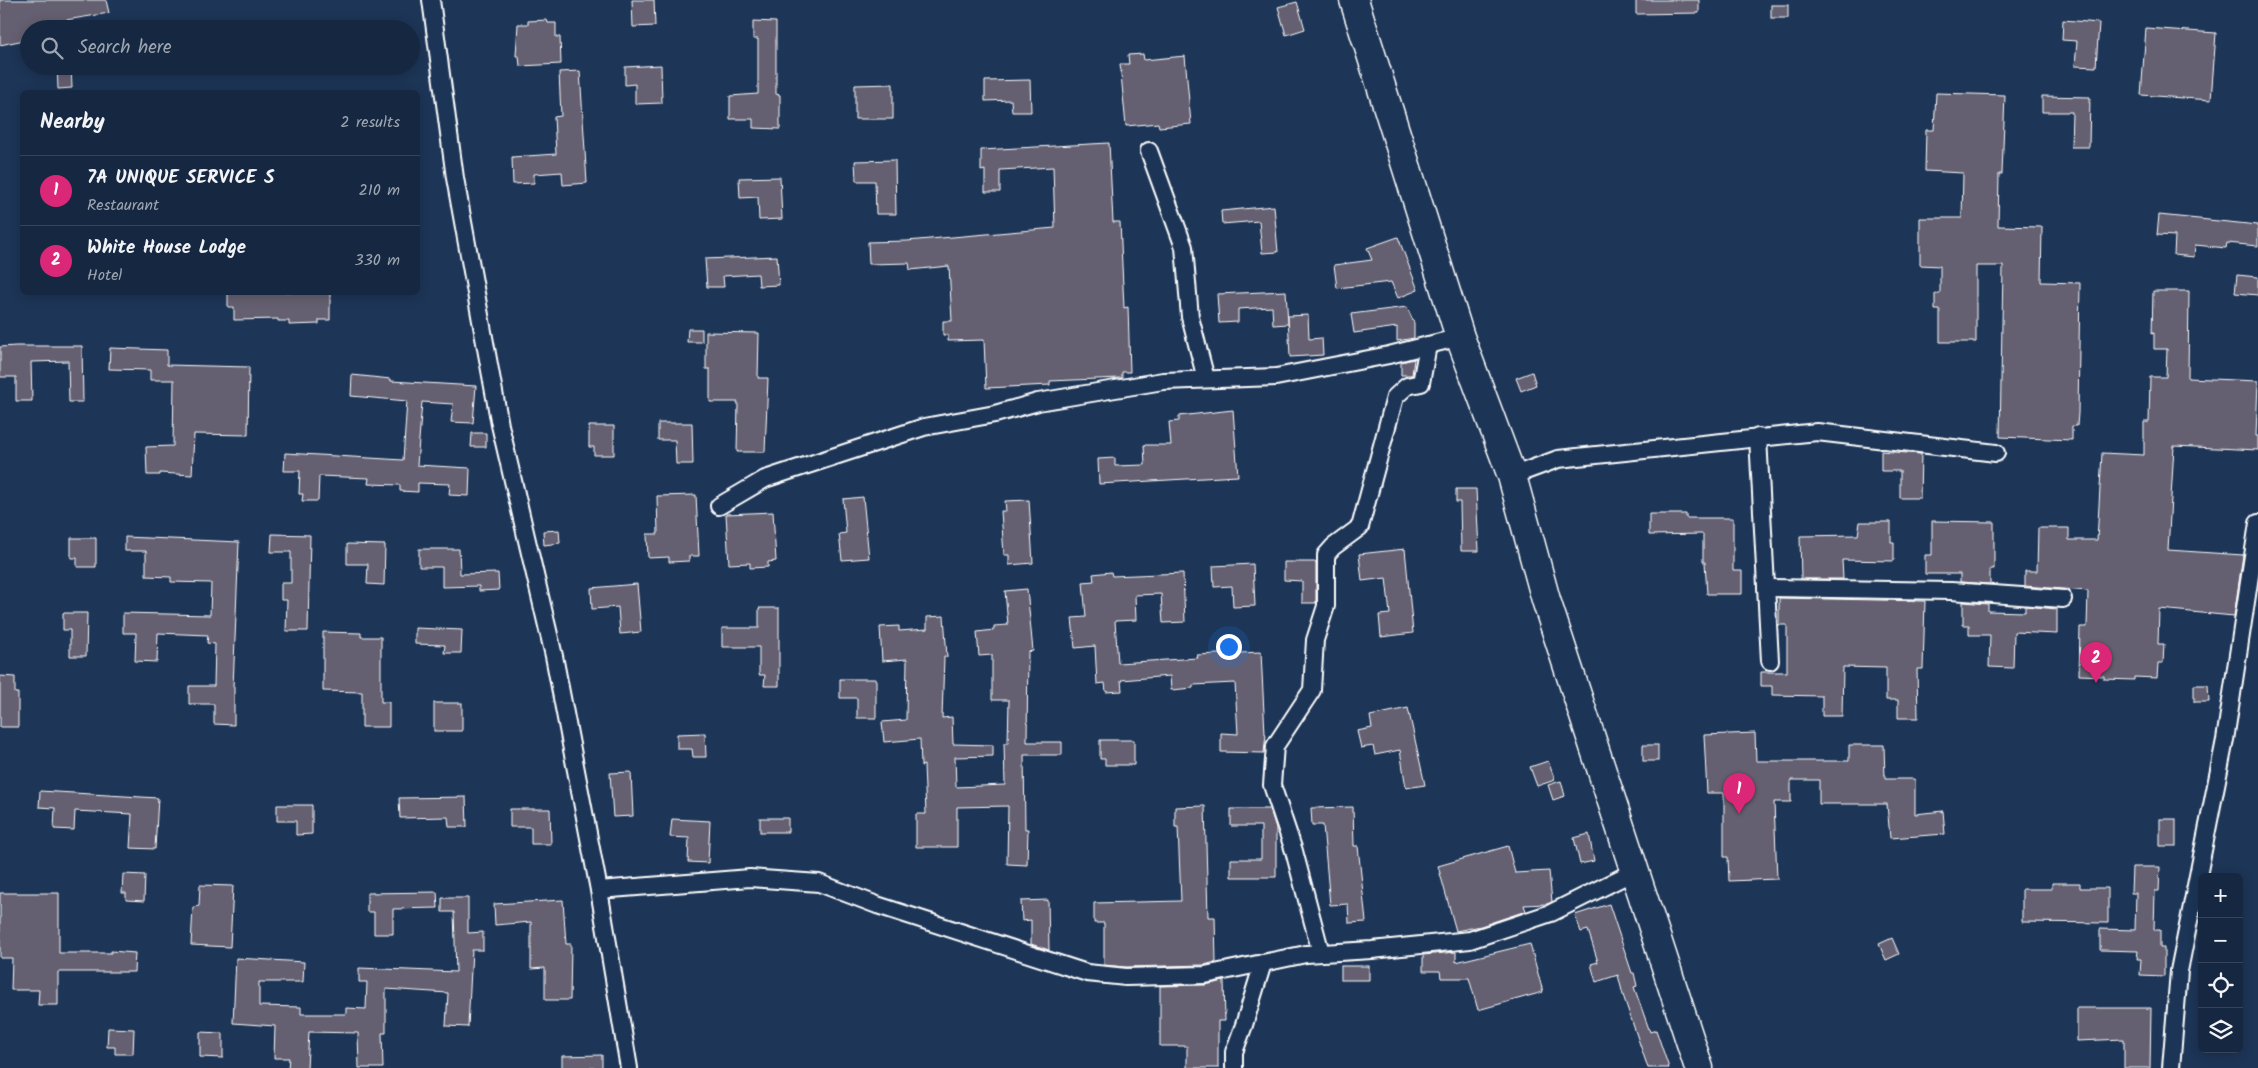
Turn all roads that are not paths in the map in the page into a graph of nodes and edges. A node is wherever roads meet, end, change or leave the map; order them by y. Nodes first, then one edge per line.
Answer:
1 (430, 0) edge
2 (1354, 0) edge
3 (1149, 151) dead end
4 (1460, 337) junction
5 (1428, 345) junction
6 (1206, 379) junction
7 (1758, 437) junction
8 (1996, 453) dead end
9 (1512, 476) junction
10 (719, 506) dead end
11 (2258, 523) edge
12 (1766, 588) junction
13 (2063, 599) dead end
14 (1770, 660) dead end
15 (1635, 871) junction
16 (599, 890) junction
17 (1321, 953) junction
18 (1263, 963) junction
19 (629, 1068) edge
20 (1234, 1068) edge
21 (1700, 1068) edge
22 (2171, 1068) edge

1 - 16 street
2 - 4 highway
3 - 6 street
4 - 5 street
4 - 9 highway
5 - 6 street
5 - 17 street
6 - 10 street
7 - 8 street
7 - 9 street
7 - 12 street
9 - 15 highway
11 - 22 street
12 - 13 street
12 - 14 street
15 - 17 street
15 - 21 highway
16 - 18 street
16 - 19 street
17 - 18 street
18 - 20 street

